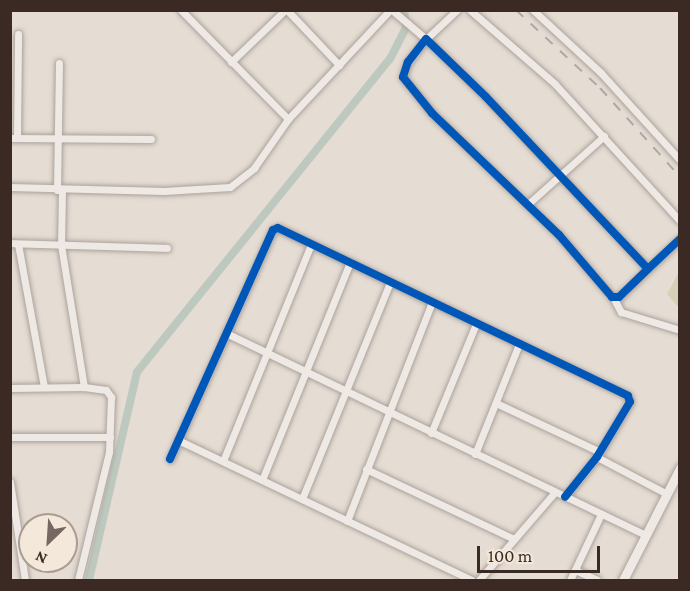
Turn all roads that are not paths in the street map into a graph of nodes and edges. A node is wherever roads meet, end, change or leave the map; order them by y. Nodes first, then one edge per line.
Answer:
1 (181, 10) edge
2 (286, 10) edge
3 (391, 10) edge
4 (457, 10) edge
5 (470, 10) edge
6 (533, 10) edge
7 (18, 34) dead end
8 (426, 39) junction
9 (231, 62) junction
10 (59, 63) dead end
11 (339, 65) junction
12 (288, 119) junction
13 (604, 136) junction
14 (14, 138) edge
15 (58, 139) junction
16 (151, 139) dead end
17 (680, 160) edge
18 (560, 175) junction
19 (10, 187) edge
20 (59, 190) junction
21 (528, 204) junction
22 (680, 221) edge
23 (680, 239) edge
24 (14, 244) edge
25 (311, 244) junction
26 (61, 245) junction
27 (167, 248) dead end
28 (350, 262) junction
29 (648, 269) junction
30 (390, 282) junction
31 (614, 299) junction
32 (432, 302) junction
33 (476, 324) junction
34 (680, 330) edge
35 (226, 333) junction
36 (519, 344) junction
37 (266, 353) junction
38 (304, 372) junction
39 (44, 387) junction
40 (84, 387) junction
41 (10, 388) edge
42 (345, 391) junction
43 (496, 403) junction
44 (387, 412) junction
45 (431, 433) junction
46 (10, 437) edge
47 (110, 437) junction
48 (178, 440) junction
49 (476, 454) junction
50 (599, 454) junction
51 (170, 459) dead end
52 (223, 461) junction
53 (680, 468) edge
54 (366, 469) junction
55 (262, 480) junction
56 (10, 482) edge
57 (555, 492) junction
58 (667, 494) junction
59 (565, 497) junction
60 (302, 499) junction
61 (601, 514) junction
62 (346, 521) junction
63 (646, 535) junction
64 (514, 539) junction
65 (575, 570) junction
66 (25, 580) edge
67 (78, 580) edge
68 (471, 580) edge
69 (479, 580) edge
70 (570, 580) edge
71 (597, 580) edge
72 (622, 580) edge

1 - 9 street
2 - 9 street
2 - 11 street
3 - 8 street
3 - 11 street
4 - 8 street
5 - 13 street
6 - 17 street
7 - 14 street
8 - 18 street
8 - 21 street
9 - 12 street
10 - 15 street
11 - 12 street
12 - 20 street
13 - 18 street
13 - 22 street
14 - 15 street
15 - 16 street
15 - 20 street
18 - 21 street
18 - 29 street
19 - 20 street
20 - 26 street
21 - 31 street
23 - 29 street
24 - 26 street
24 - 39 street
25 - 28 street
25 - 35 street
25 - 37 street
26 - 27 street
26 - 40 street
28 - 30 street
28 - 38 street
29 - 31 street
30 - 32 street
30 - 42 street
31 - 34 street
32 - 33 street
32 - 44 street
33 - 36 street
33 - 45 street
35 - 37 street
35 - 48 street
36 - 43 street
36 - 50 street
37 - 38 street
37 - 52 street
38 - 42 street
38 - 55 street
39 - 40 street
39 - 41 street
40 - 47 street
42 - 44 street
42 - 60 street
43 - 49 street
43 - 50 street
44 - 45 street
44 - 54 street
45 - 49 street
46 - 47 street
47 - 67 street
48 - 51 street
48 - 52 street
49 - 57 street
50 - 58 street
50 - 59 street
52 - 55 street
53 - 58 street
54 - 62 street
54 - 64 street
55 - 60 street
56 - 66 street
57 - 59 street
57 - 64 street
58 - 63 street
59 - 61 street
60 - 62 street
61 - 63 street
61 - 65 street
62 - 68 street
63 - 72 street
64 - 69 street
65 - 70 street
65 - 71 street

